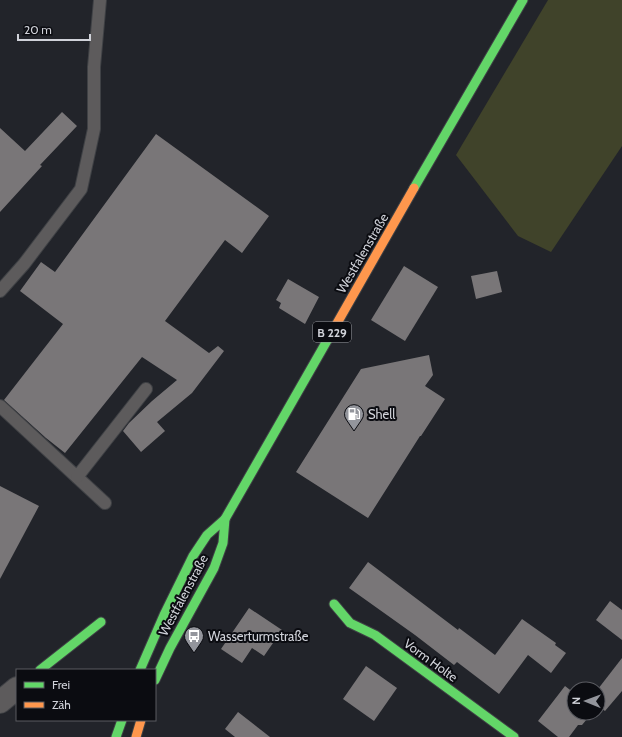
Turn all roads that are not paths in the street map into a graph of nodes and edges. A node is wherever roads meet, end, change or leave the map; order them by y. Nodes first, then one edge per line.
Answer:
1 (100, 0) edge
2 (523, 0) edge
3 (0, 291) edge
4 (146, 389) dead end
5 (0, 406) edge
6 (77, 477) junction
7 (105, 503) dead end
8 (225, 519) junction
9 (334, 604) dead end
10 (101, 622) dead end
11 (41, 669) edge
12 (140, 669) edge
13 (156, 678) edge
14 (16, 689) edge
15 (0, 702) edge
16 (122, 721) edge
17 (141, 721) edge
18 (116, 737) edge
19 (136, 737) edge
20 (514, 737) edge

1 - 3 lane
2 - 8 main road, Westfalenstraße / B 229
4 - 6 lane
5 - 6 lane
6 - 7 lane
8 - 12 main road, Westfalenstraße / B 229
8 - 13 main road, Westfalenstraße / B 229
9 - 20 main road, Vorm Holte
10 - 11 main road
14 - 15 street
16 - 18 main road
17 - 19 main road

